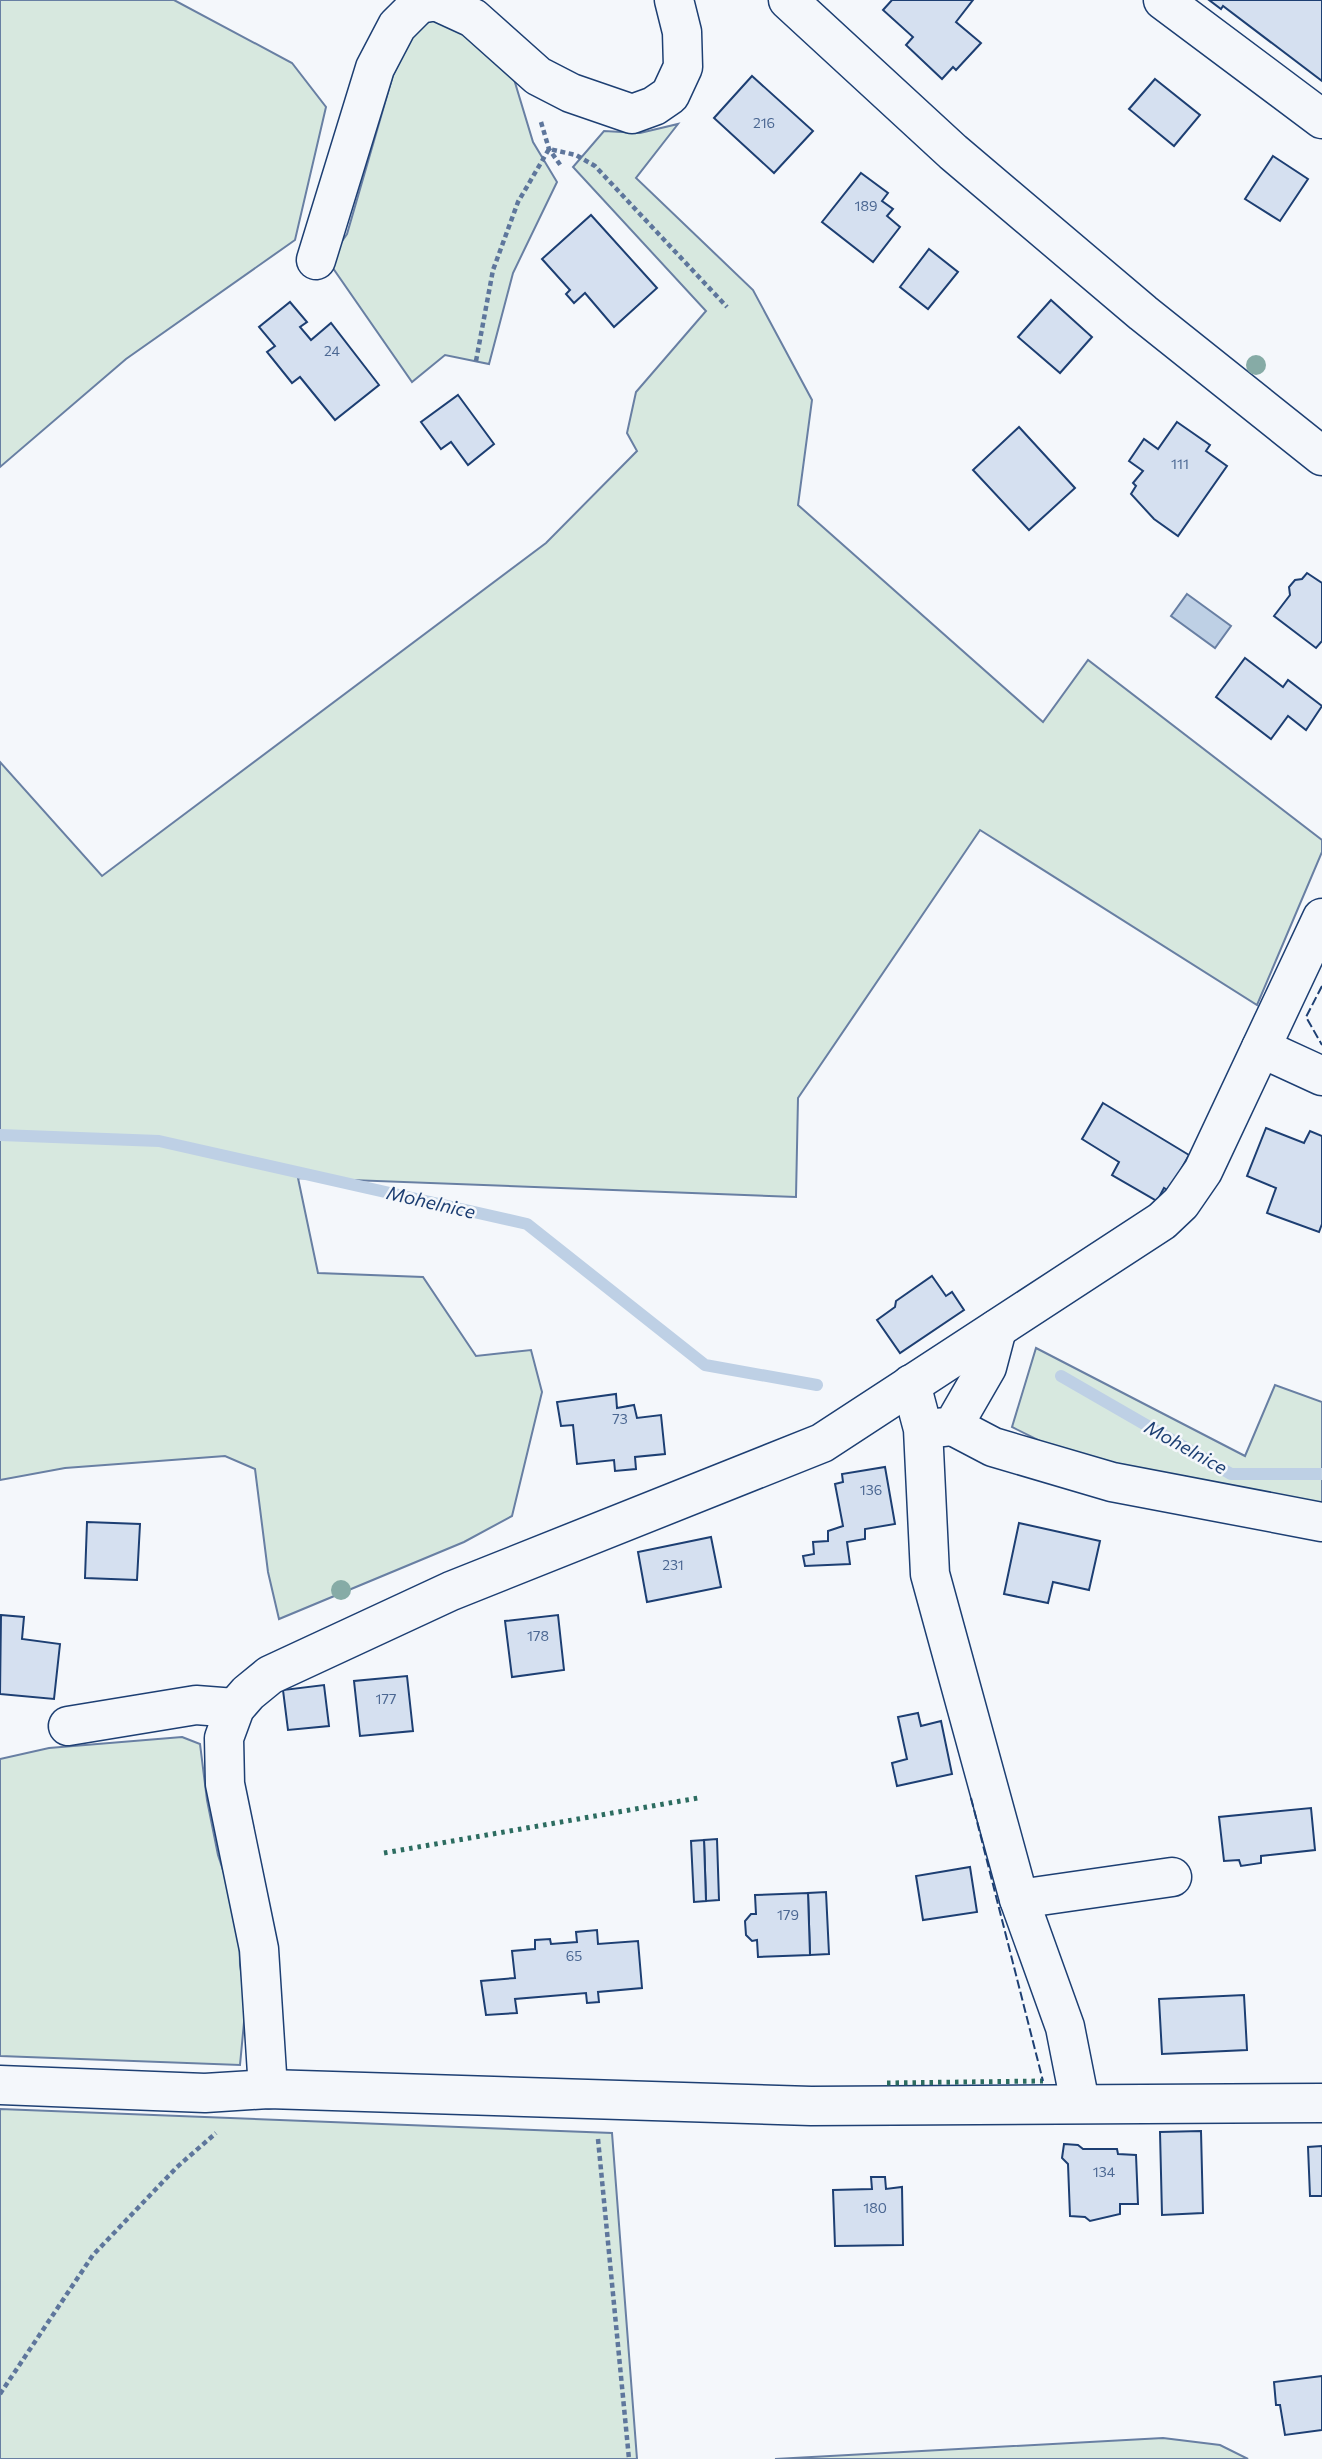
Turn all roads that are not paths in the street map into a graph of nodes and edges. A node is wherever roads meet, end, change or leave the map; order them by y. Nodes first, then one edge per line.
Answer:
1 (674, 0) edge
2 (788, 0) edge
3 (1163, 0) edge
4 (1322, 120) edge
5 (316, 260) dead end
6 (1322, 456) edge
7 (1322, 918) edge
8 (1261, 1048) junction
9 (1322, 1076) edge
10 (998, 1329) junction
11 (911, 1384) junction
12 (938, 1428) junction
13 (1322, 1521) edge
14 (235, 1708) junction
15 (68, 1726) dead end
16 (1172, 1877) dead end
17 (1019, 1899) junction
18 (0, 2085) edge
19 (268, 2089) junction
20 (1080, 2103) junction
21 (1322, 2103) edge

1 - 5 street
2 - 6 street
3 - 4 street
7 - 8 street
8 - 9 street
8 - 10 street
10 - 11 street
10 - 12 street
11 - 12 street
11 - 14 street
12 - 13 street
12 - 17 street
14 - 15 street
14 - 19 street
16 - 17 street
17 - 20 street
18 - 19 street
19 - 20 street
20 - 21 street

